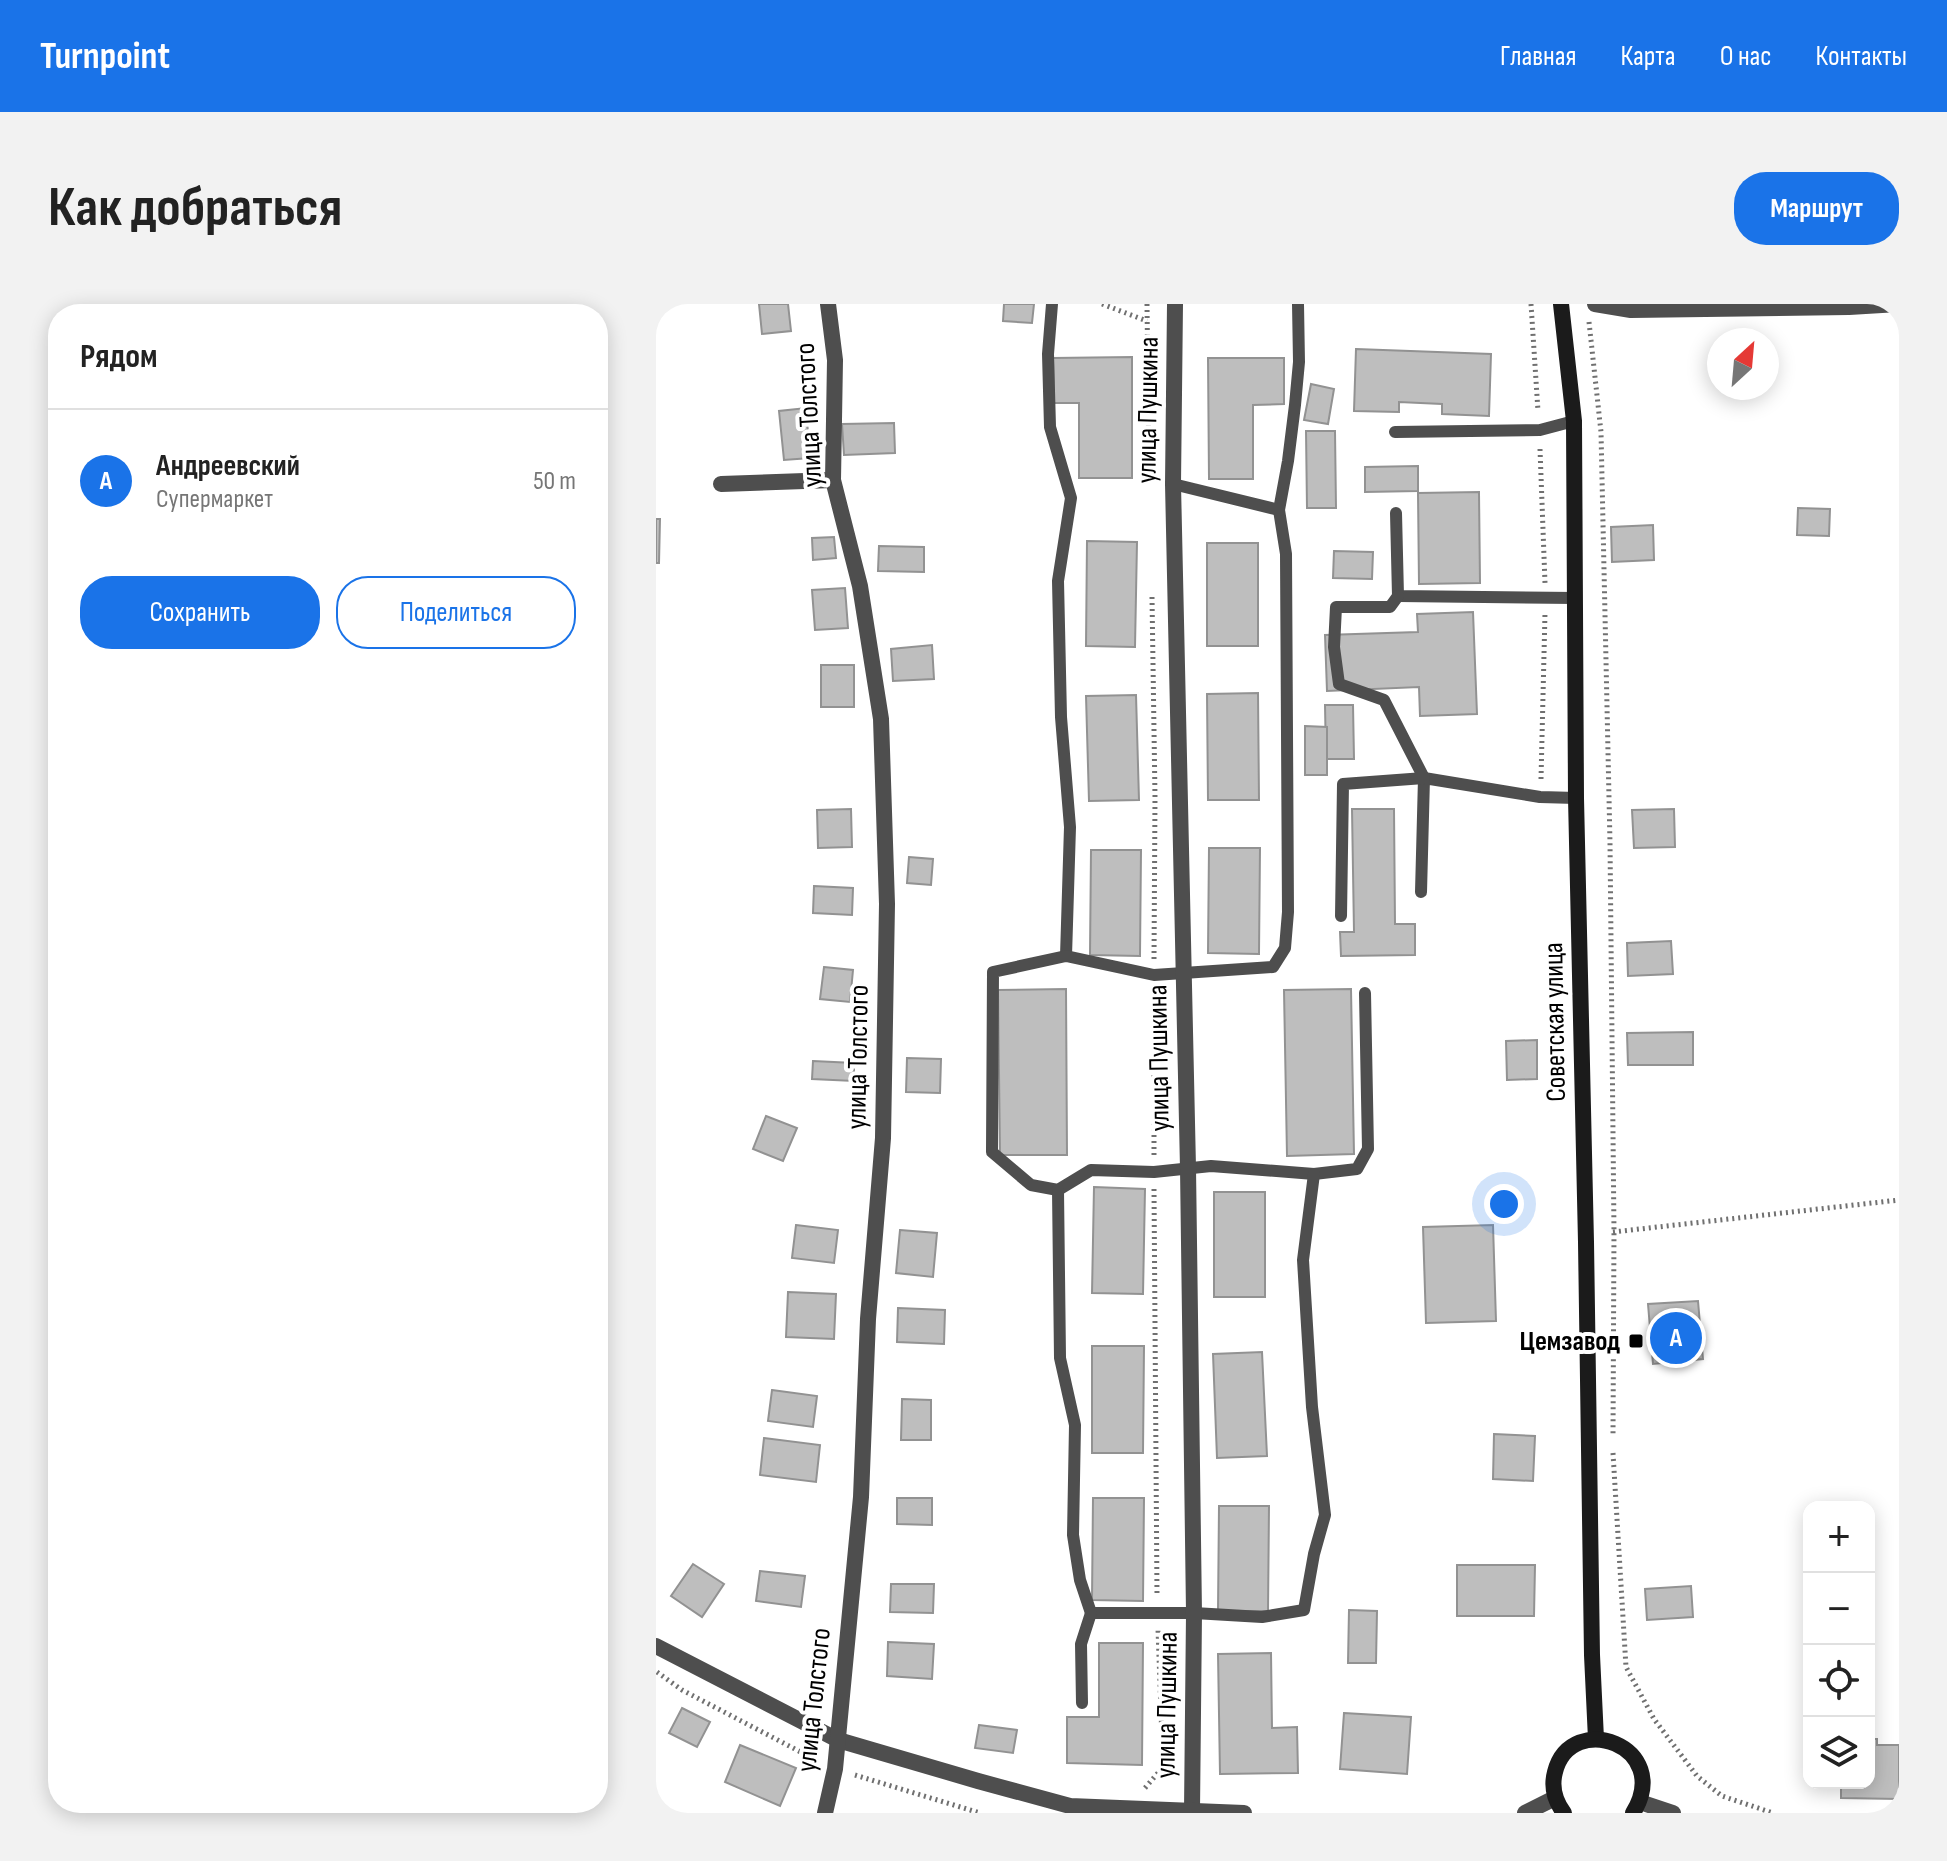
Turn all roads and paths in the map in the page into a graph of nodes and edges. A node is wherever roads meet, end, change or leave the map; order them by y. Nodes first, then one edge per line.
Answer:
1 (828, 304) edge
2 (1052, 304) edge
3 (1102, 304) edge
4 (1147, 304) edge
5 (1175, 304) edge
6 (1298, 304) edge
7 (1531, 304) edge
8 (1561, 304) edge
9 (1899, 304) edge
10 (1592, 311) edge
11 (1147, 321) junction
12 (1574, 421) junction
13 (1540, 430) junction
14 (1395, 432) dead end
15 (833, 480) junction
16 (1149, 480) dead end
17 (721, 484) dead end
18 (1173, 484) junction
19 (1279, 510) junction
20 (1396, 513) dead end
21 (1151, 591) dead end
22 (1398, 596) junction
23 (1546, 597) junction
24 (1575, 598) junction
25 (1424, 778) junction
26 (1540, 797) junction
27 (1576, 798) junction
28 (1421, 892) dead end
29 (1341, 916) dead end
30 (1066, 956) junction
31 (1183, 973) junction
32 (1154, 975) junction
33 (1365, 993) dead end
34 (1188, 1168) junction
35 (1154, 1172) junction
36 (1314, 1174) junction
37 (1058, 1190) junction
38 (1899, 1200) edge
39 (1614, 1231) junction
40 (1586, 1242) junction
41 (1613, 1435) dead end
42 (1613, 1450) dead end
43 (1091, 1613) junction
44 (1194, 1613) junction
45 (1157, 1614) junction
46 (656, 1646) edge
47 (1082, 1703) dead end
48 (1596, 1739) junction
49 (838, 1740) junction
50 (1555, 1798) junction
51 (1128, 1807) junction
52 (1636, 1807) edge
53 (1069, 1809) edge
54 (1192, 1811) edge
55 (825, 1813) edge
56 (1244, 1813) edge
57 (1525, 1813) edge
58 (1564, 1813) edge
59 (1673, 1813) edge
60 (1773, 1813) edge

1 - 15 street, улица Толстого
2 - 30 lane
3 - 11 path
4 - 11 path
5 - 18 street, улица Пушкина
6 - 19 lane
7 - 13 path
8 - 12 main road, Советская улица
9 - 10 street
10 - 39 path
11 - 16 path
12 - 13 lane
12 - 24 main road, Советская улица
13 - 14 lane
13 - 23 path
15 - 17 street
15 - 49 street, улица Толстого
18 - 19 lane
18 - 31 street, улица Пушкина
19 - 31 lane
20 - 22 lane
21 - 32 path
22 - 23 lane
22 - 25 lane
23 - 24 lane
23 - 26 path
24 - 27 main road, Советская улица
25 - 26 lane
25 - 28 lane
25 - 29 lane
26 - 27 lane
27 - 40 main road, Советская улица
30 - 32 lane
30 - 37 lane
31 - 32 lane
31 - 34 street, улица Пушкина
32 - 35 path
33 - 36 lane
34 - 35 lane
34 - 36 lane
34 - 44 street, улица Пушкина
35 - 37 lane
35 - 45 path
36 - 44 lane
37 - 43 lane
38 - 39 path
39 - 40 path
39 - 41 path
40 - 48 main road, Советская улица
42 - 60 path
43 - 45 lane
43 - 47 lane
44 - 45 lane
44 - 54 street, улица Пушкина
45 - 51 path
46 - 49 street
48 - 50 main road
48 - 52 main road
49 - 53 street
49 - 55 street, улица Толстого
50 - 57 street
50 - 58 main road
51 - 53 street
51 - 54 street
52 - 59 street
54 - 56 street

